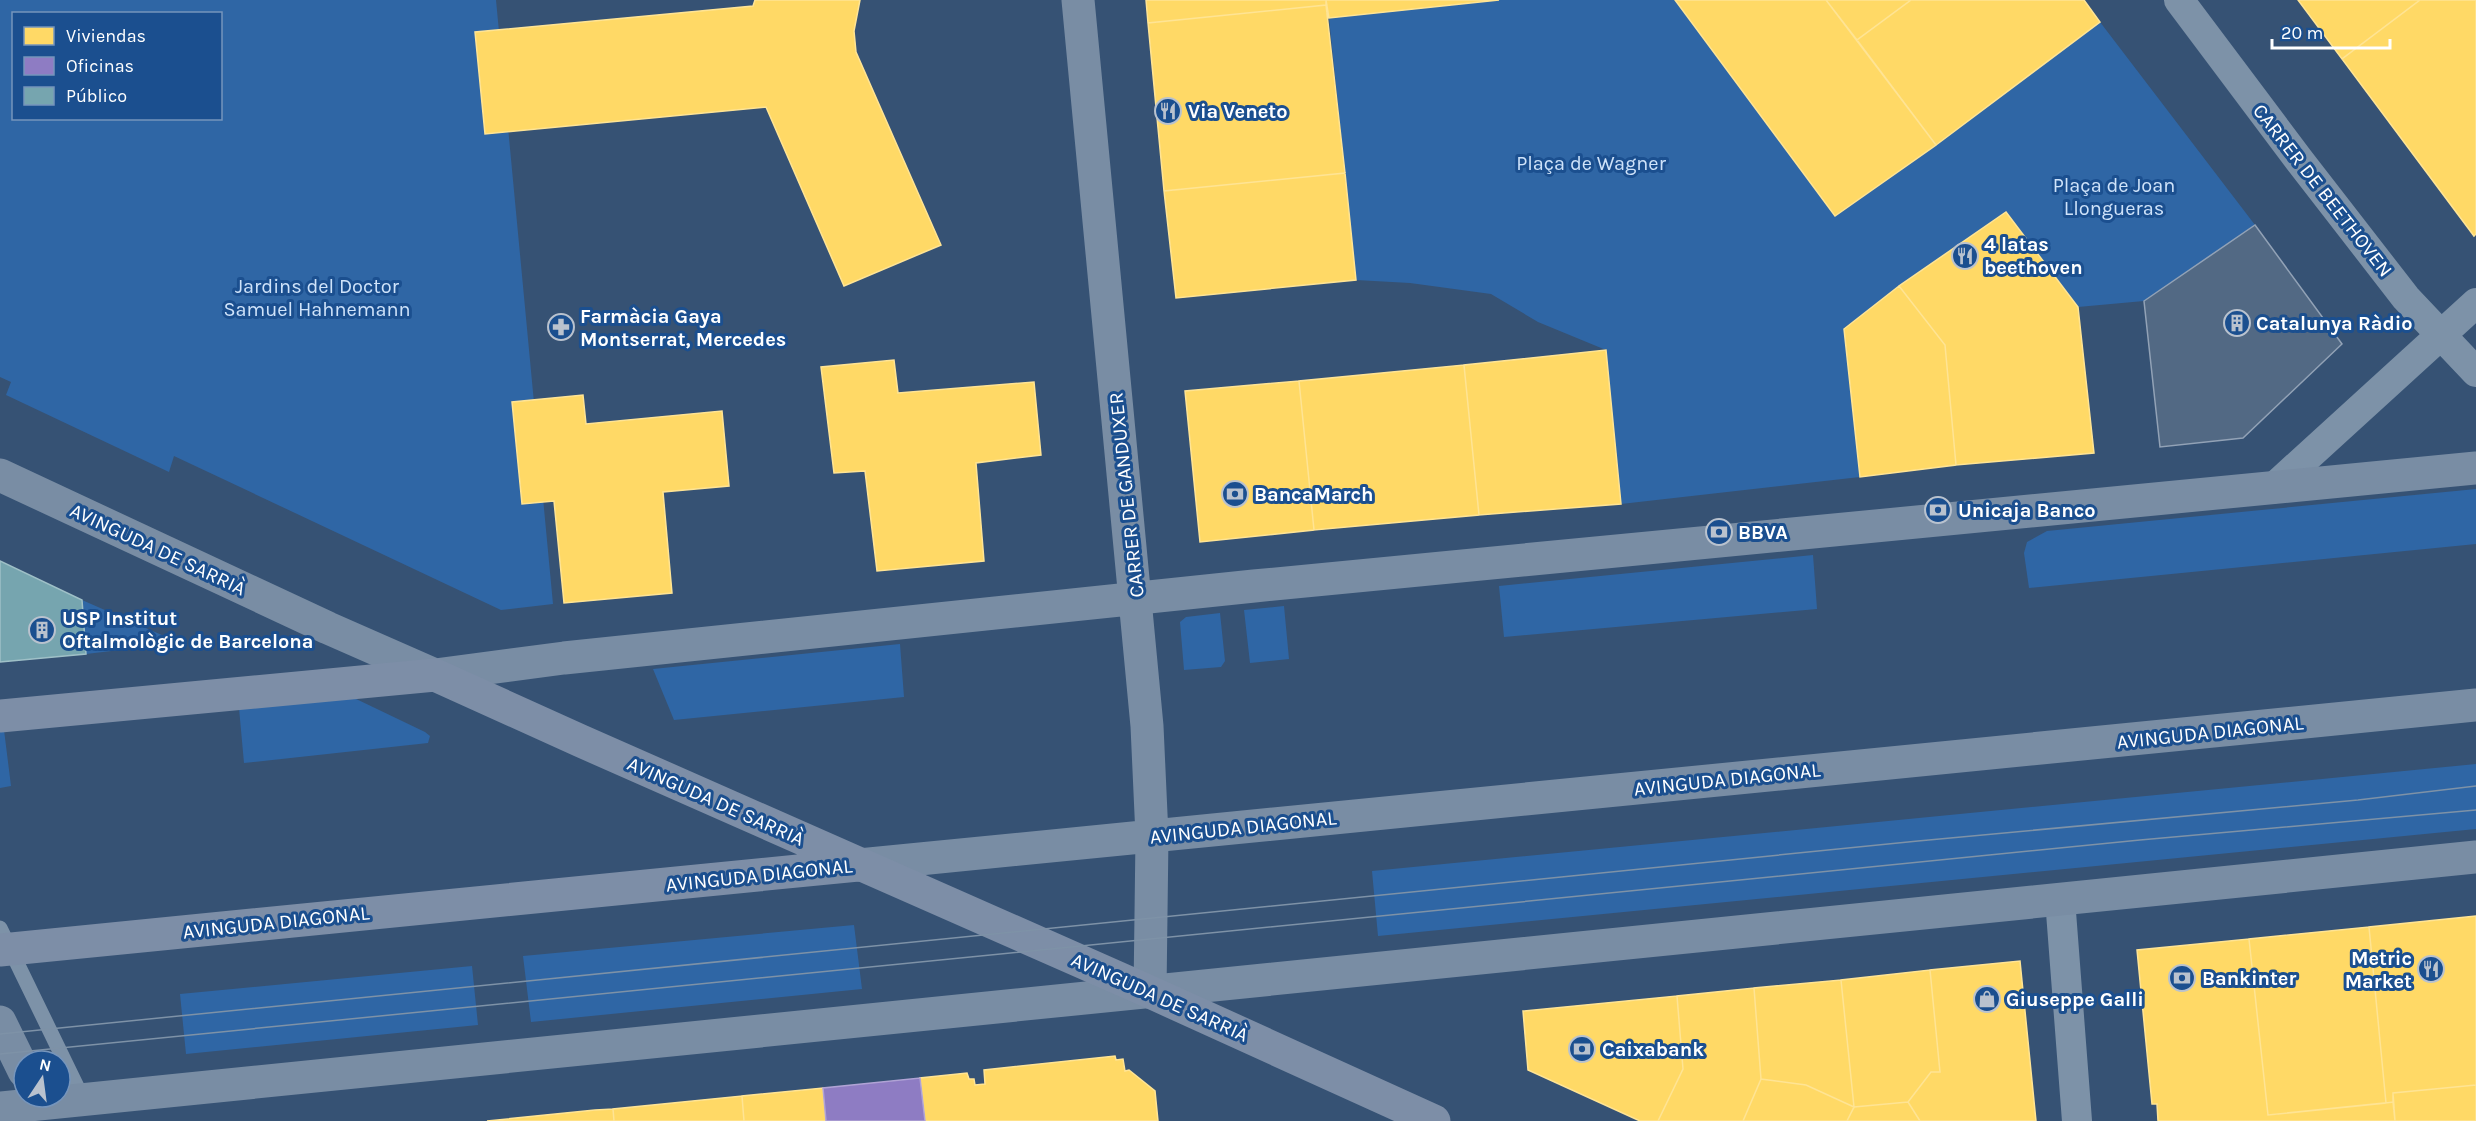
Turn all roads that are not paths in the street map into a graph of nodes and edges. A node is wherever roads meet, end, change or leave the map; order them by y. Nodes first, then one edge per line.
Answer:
1 (1078, 0) edge
2 (2179, 0) edge
3 (2476, 303) edge
4 (2440, 335) junction
5 (2476, 372) edge
6 (2476, 468) edge
7 (0, 475) edge
8 (2272, 489) junction
9 (1136, 598) junction
10 (435, 675) junction
11 (2476, 705) edge
12 (0, 716) edge
13 (1152, 836) junction
14 (2476, 857) edge
15 (859, 865) junction
16 (2061, 899) junction
17 (3, 942) edge
18 (1150, 992) junction
19 (0, 1022) edge
20 (13, 1049) edge
21 (84, 1101) junction
22 (72, 1103) edge
23 (1434, 1121) edge
24 (2077, 1121) edge

1 - 9 main road, CARRER DE GANDUXER
2 - 4 street, CARRER DE BEETHOVEN
3 - 4 street
4 - 5 street, CARRER DE BEETHOVEN
4 - 8 street
6 - 8 main road
7 - 10 main road, AVINGUDA DE SARRIÀ
8 - 9 main road
9 - 10 main road
9 - 13 main road, CARRER DE GANDUXER
10 - 12 main road
10 - 15 main road, AVINGUDA DE SARRIÀ
11 - 13 main road, AVINGUDA DIAGONAL
13 - 15 main road, AVINGUDA DIAGONAL
13 - 18 main road, CARRER DE GANDUXER
14 - 16 main road
15 - 17 main road, AVINGUDA DIAGONAL
15 - 18 main road, AVINGUDA DE SARRIÀ
16 - 18 main road
16 - 24 street
17 - 21 lane, AVINGUDA DIAGONAL
18 - 21 main road
18 - 23 main road, AVINGUDA DE SARRIÀ
19 - 20 main road
21 - 22 main road

